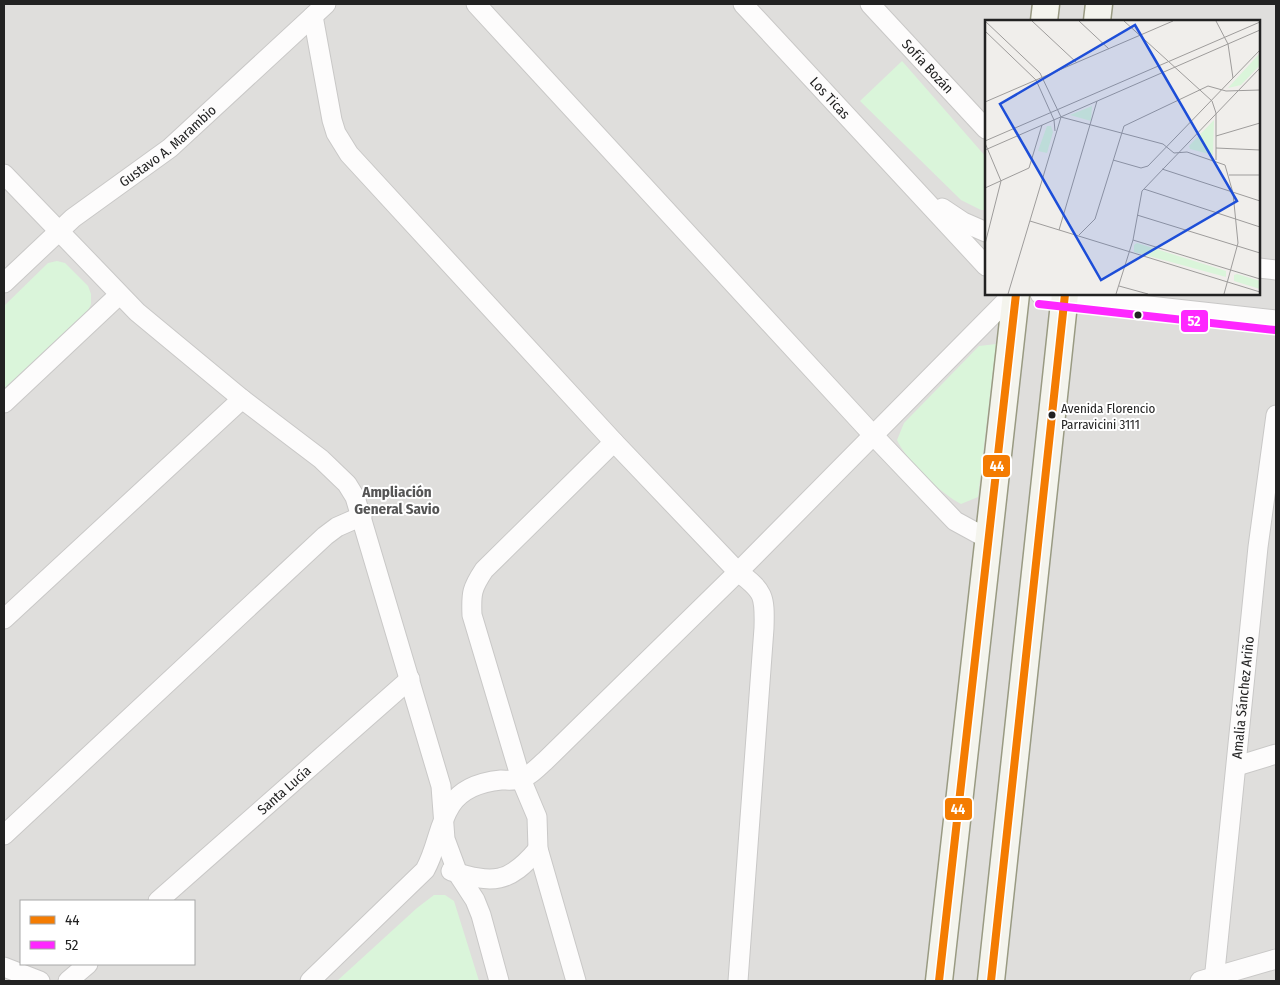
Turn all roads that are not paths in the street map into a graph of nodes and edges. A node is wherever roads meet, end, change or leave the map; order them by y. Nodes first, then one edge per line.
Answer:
1 (476, 4) edge
2 (743, 4) edge
3 (870, 4) edge
4 (1046, 4) edge
5 (1099, 4) edge
6 (320, 10) edge
7 (1044, 20) edge
8 (1097, 20) edge
9 (985, 128) edge
10 (4, 174) edge
11 (916, 190) junction
12 (58, 231) junction
13 (985, 232) edge
14 (985, 265) edge
15 (1260, 268) edge
16 (1276, 270) edge
17 (4, 283) edge
18 (120, 295) junction
19 (1014, 295) edge
20 (1015, 295) edge
21 (1057, 295) edge
22 (1276, 320) edge
23 (242, 400) junction
24 (4, 403) edge
25 (1276, 415) edge
26 (873, 435) junction
27 (614, 442) junction
28 (362, 516) junction
29 (988, 539) junction
30 (1267, 544) edge
31 (738, 572) junction
32 (4, 619) edge
33 (410, 679) junction
34 (1276, 754) edge
35 (1237, 766) junction
36 (521, 779) junction
37 (442, 820) junction
38 (4, 835) edge
39 (538, 849) junction
40 (425, 870) junction
41 (458, 874) junction
42 (159, 900) edge
43 (1276, 959) edge
44 (87, 965) edge
45 (4, 967) edge
46 (1210, 980) edge
47 (40, 981) edge
48 (68, 981) edge
49 (310, 981) edge
50 (499, 981) edge
51 (576, 981) edge
52 (738, 981) edge
53 (939, 981) edge
54 (990, 981) edge

1 - 26 street
2 - 11 street, Los Ticas
3 - 9 street, Sofía Bozán
4 - 7 main road
5 - 8 main road
6 - 12 street, Gustavo A. Marambio
6 - 27 street
10 - 12 street
11 - 13 street, Los Ticas
11 - 14 street, Los Ticas
12 - 17 street, Gustavo A. Marambio
12 - 18 street
15 - 16 street
18 - 23 street
18 - 24 street
19 - 26 street
20 - 29 main road
21 - 22 street
21 - 54 main road
23 - 28 street
23 - 32 street
25 - 30 street, Amalia Sánchez Ariño
26 - 29 street
26 - 31 street
27 - 31 street
27 - 36 street
28 - 33 street
28 - 38 street
29 - 53 main road
30 - 35 street, Amalia Sánchez Ariño
31 - 36 street
31 - 52 street
33 - 37 street
33 - 42 street, Santa Lucía
34 - 35 street
35 - 46 street, Amalia Sánchez Ariño
36 - 37 street
36 - 39 street
37 - 40 street
37 - 41 street
39 - 41 street
39 - 51 street
40 - 41 street
40 - 49 street
41 - 50 street
43 - 46 street
44 - 48 street
45 - 47 street

